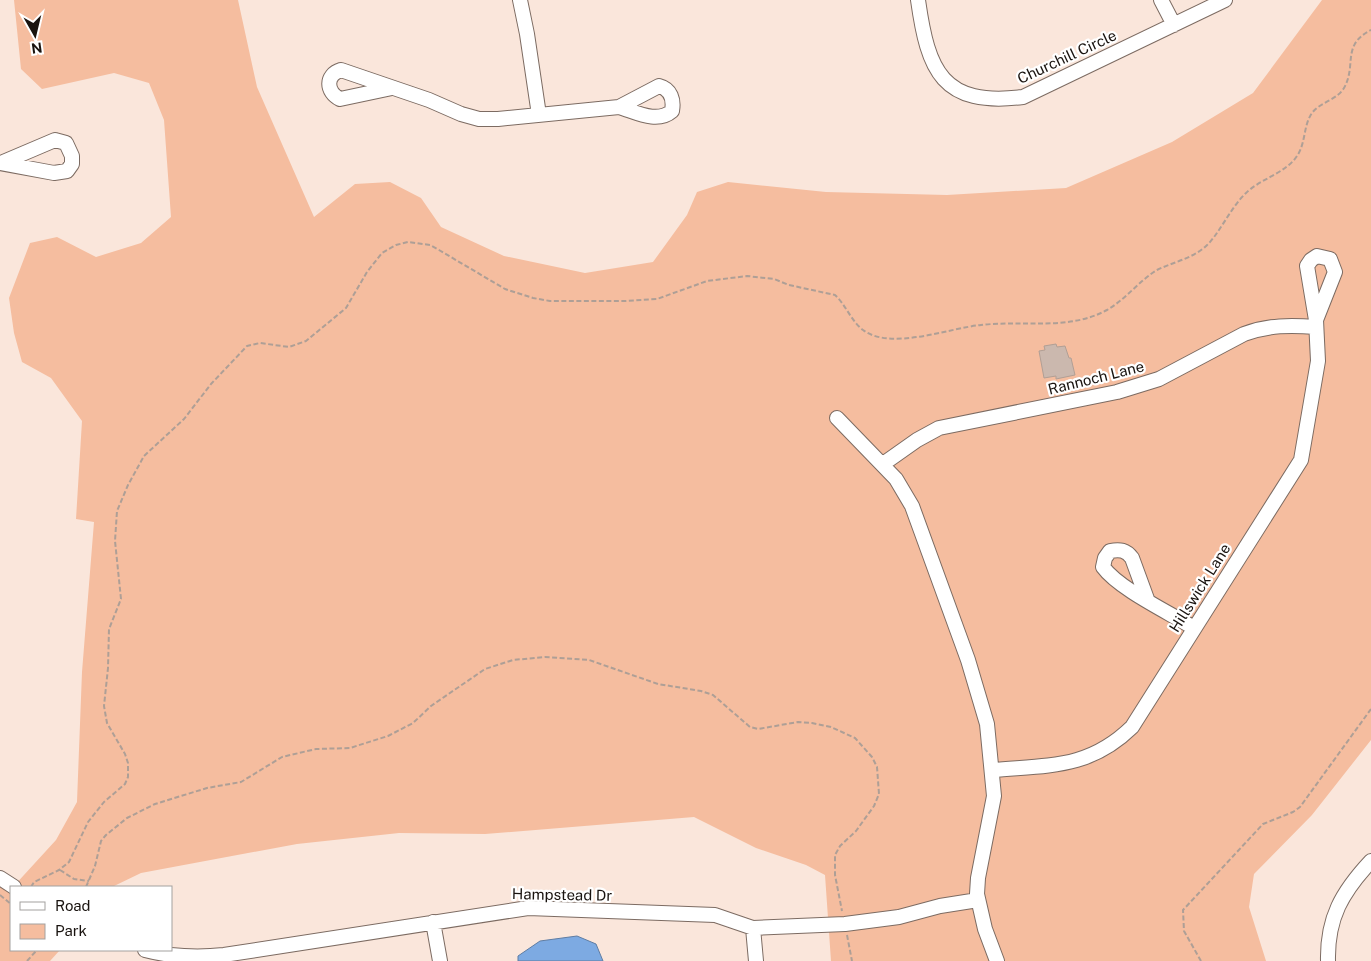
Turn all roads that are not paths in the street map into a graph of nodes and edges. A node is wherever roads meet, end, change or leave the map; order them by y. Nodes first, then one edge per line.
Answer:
1 (520, 0) edge
2 (918, 0) edge
3 (1161, 0) edge
4 (1224, 0) edge
5 (1174, 25) junction
6 (392, 88) dead end
7 (618, 107) dead end
8 (539, 115) junction
9 (1316, 323) joint
10 (837, 418) dead end
11 (883, 464) junction
12 (1147, 599) dead end
13 (1194, 628) junction
14 (993, 770) junction
15 (1371, 862) edge
16 (0, 878) edge
17 (12, 886) edge
18 (978, 900) junction
19 (433, 922) junction
20 (753, 928) junction
21 (148, 951) edge
22 (167, 958) edge
23 (440, 961) edge
24 (756, 961) edge
25 (996, 961) edge
26 (1328, 961) edge

1 - 8 street
2 - 5 street, Churchill Circle
3 - 5 street
4 - 5 street, Churchill Circle
6 - 8 street
7 - 8 street
9 - 11 street, Rannoch Lane
9 - 13 street, Hillswick Lane
10 - 11 street
11 - 14 street
12 - 13 street
13 - 14 street, Hillswick Lane
14 - 18 street
15 - 26 street
16 - 17 street
18 - 20 street, Hampstead Dr
18 - 25 street
19 - 20 street, Hampstead Dr
19 - 22 street, Hampstead Dr
19 - 23 street
20 - 24 street
21 - 22 street, Hampstead Dr

